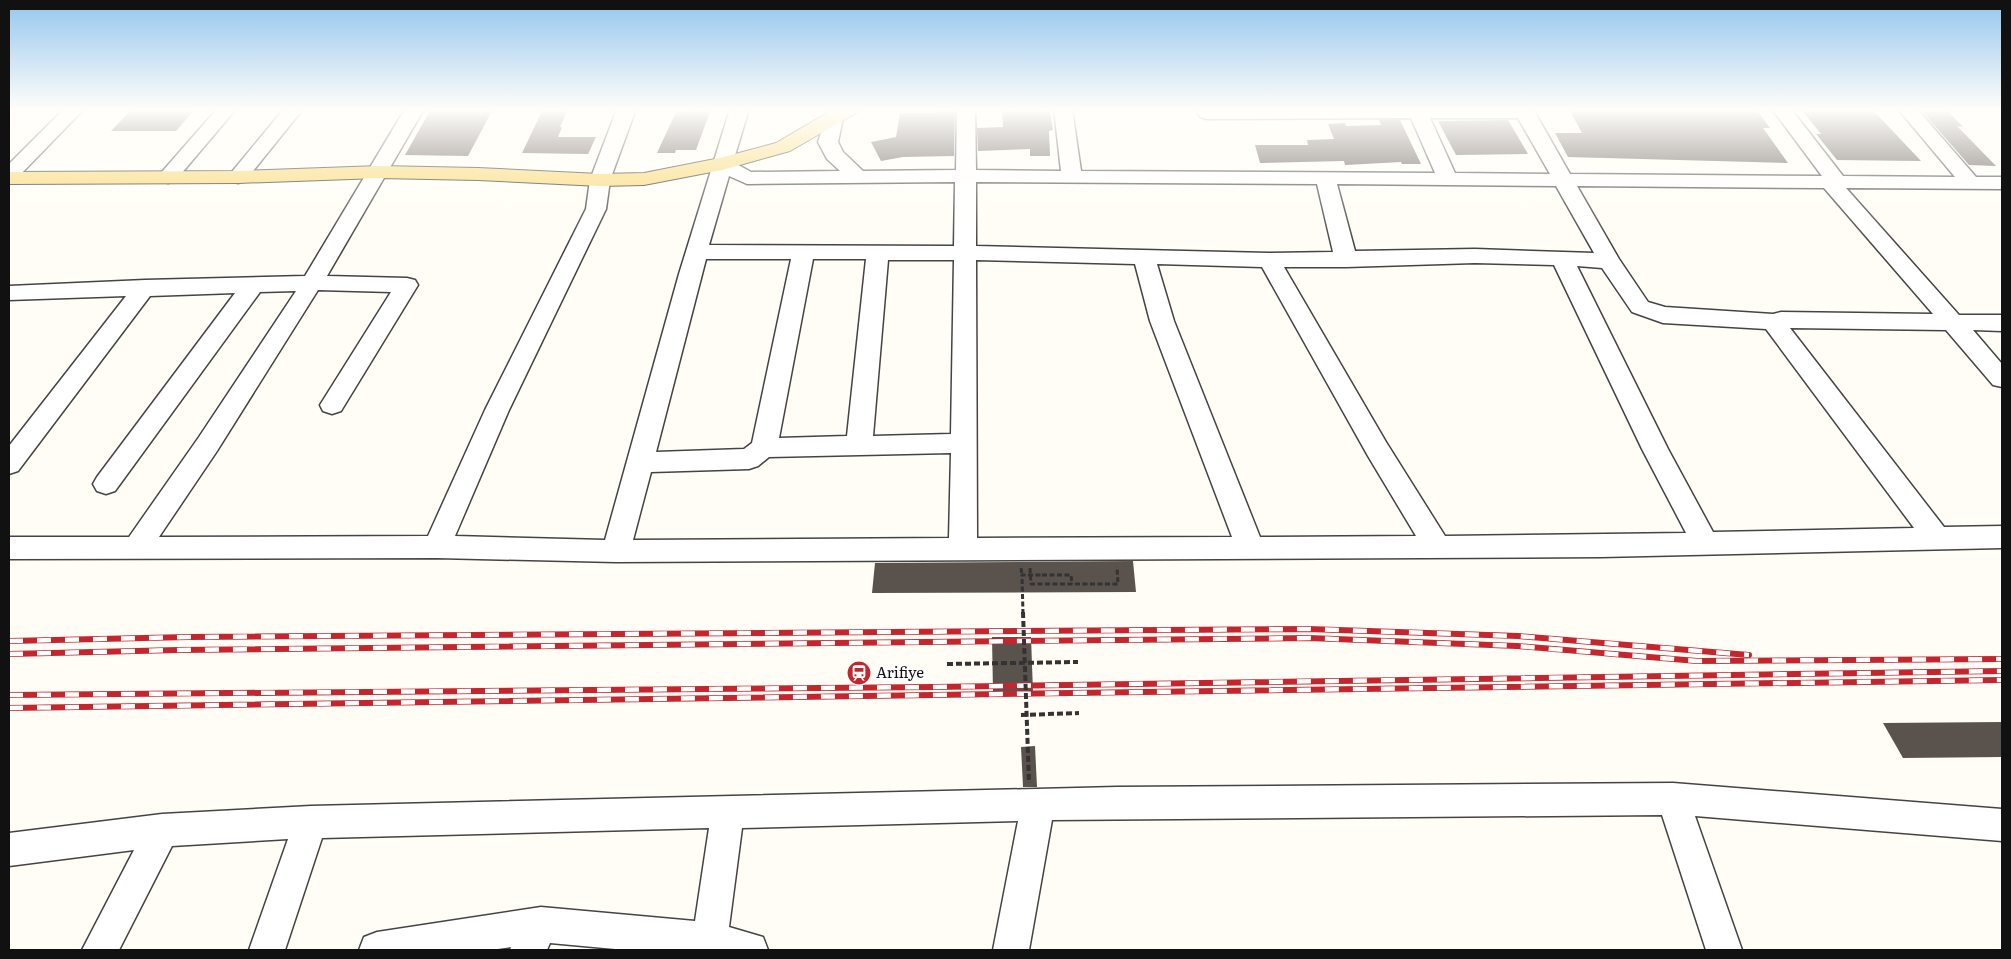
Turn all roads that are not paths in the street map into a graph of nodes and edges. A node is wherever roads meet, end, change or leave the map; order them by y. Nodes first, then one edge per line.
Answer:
1 (31, 154) edge
2 (188, 154) edge
3 (257, 154) edge
4 (389, 154) edge
5 (610, 154) edge
6 (725, 154) edge
7 (759, 154) edge
8 (833, 154) edge
9 (965, 154) edge
10 (1069, 154) edge
11 (1436, 154) edge
12 (1548, 154) edge
13 (1813, 154) edge
14 (1946, 154) edge
15 (722, 164) junction
16 (378, 172) junction
17 (9, 176) edge
18 (965, 176) junction
19 (1072, 176) junction
20 (168, 177) junction
21 (238, 177) junction
22 (858, 177) junction
23 (1325, 177) junction
24 (1448, 179) junction
25 (600, 180) junction
26 (1563, 180) junction
27 (1834, 182) junction
28 (1971, 183) junction
29 (2002, 183) edge
30 (804, 251) junction
31 (697, 252) junction
32 (878, 252) junction
33 (964, 253) junction
34 (1144, 256) junction
35 (1562, 258) junction
36 (1269, 260) junction
37 (1346, 260) junction
38 (1609, 261) junction
39 (312, 282) junction
40 (253, 285) junction
41 (145, 288) junction
42 (12, 297) edge
43 (1773, 322) junction
44 (1953, 323) junction
45 (2002, 323) edge
46 (2002, 379) edge
47 (332, 405) dead end
48 (964, 443) junction
49 (859, 445) junction
50 (764, 448) junction
51 (640, 462) junction
52 (9, 464) edge
53 (106, 484) dead end
54 (2002, 537) edge
55 (1937, 538) junction
56 (1705, 543) junction
57 (1437, 546) junction
58 (438, 547) junction
59 (1250, 547) junction
60 (9, 548) edge
61 (136, 548) junction
62 (963, 548) junction
63 (616, 551) junction
64 (1033, 794) junction
65 (1673, 799) junction
66 (728, 812) junction
67 (311, 822) junction
68 (2002, 825) edge
69 (162, 830) junction
70 (9, 850) edge
71 (534, 938) edge
72 (710, 940) junction
73 (100, 950) edge
74 (267, 950) edge
75 (376, 950) edge
76 (750, 950) edge
77 (1011, 950) edge
78 (1724, 950) edge

1 - 17 street
2 - 20 street
3 - 21 street
4 - 16 street
5 - 25 street
6 - 15 street
7 - 15 main road
8 - 22 street
9 - 18 street
10 - 19 street
11 - 24 street
12 - 26 street
13 - 27 street
14 - 28 street
15 - 22 street
15 - 25 main road
15 - 31 street
16 - 21 main road
16 - 25 main road
16 - 39 street
17 - 20 main road
18 - 19 street
18 - 22 street
18 - 33 street
19 - 23 street
20 - 21 main road
23 - 24 street
23 - 37 street
24 - 26 street
25 - 58 street
26 - 27 street
26 - 38 street
27 - 28 street
27 - 44 street
28 - 29 street
30 - 31 street
30 - 32 street
30 - 50 street
31 - 51 street
32 - 33 street
32 - 49 street
33 - 34 street
33 - 48 street
34 - 36 street
34 - 59 street
35 - 37 street
35 - 38 street
35 - 56 street
36 - 37 street
36 - 57 street
38 - 43 street
39 - 40 street
39 - 47 street
39 - 61 street
40 - 41 street
40 - 53 street
41 - 42 street
41 - 52 street
43 - 44 street
43 - 55 street
44 - 45 street
44 - 46 street
48 - 49 street
48 - 62 street
49 - 50 street
50 - 51 street
51 - 63 street
54 - 55 street
55 - 56 street
56 - 57 street
57 - 59 street
58 - 61 street
58 - 63 street
59 - 62 street
60 - 61 street
62 - 63 street
64 - 65 street
64 - 66 street
64 - 77 street
65 - 68 street
65 - 78 street
66 - 67 street
66 - 72 street
67 - 69 street
67 - 74 street
69 - 70 street
69 - 73 street
71 - 72 street
71 - 75 street
72 - 76 street

